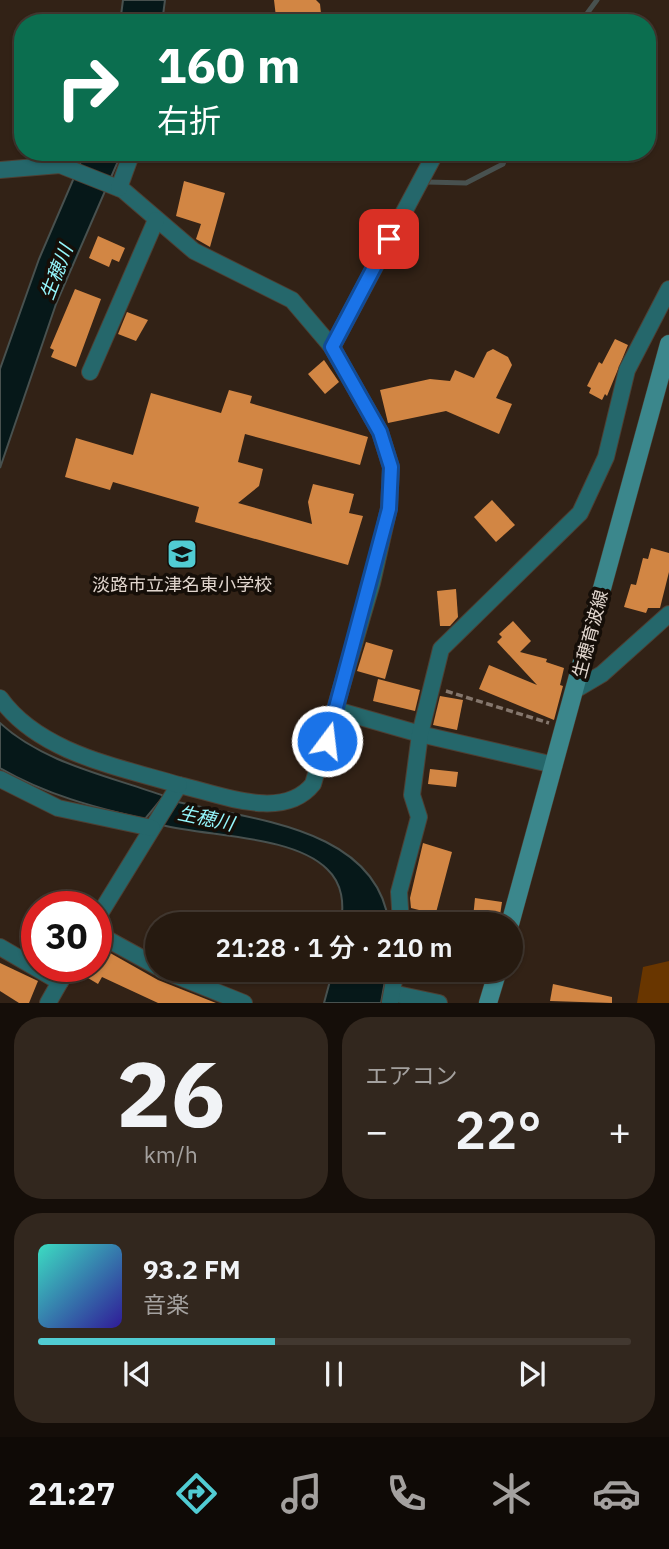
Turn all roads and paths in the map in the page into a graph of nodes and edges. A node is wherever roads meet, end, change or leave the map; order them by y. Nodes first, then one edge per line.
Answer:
1 (127, 161) edge
2 (431, 161) edge
3 (0, 170) edge
4 (114, 187) junction
5 (156, 220) junction
6 (669, 289) edge
7 (669, 344) edge
8 (332, 347) junction
9 (90, 372) dead end
10 (662, 397) edge
11 (669, 614) edge
12 (431, 688) junction
13 (575, 690) junction
14 (0, 698) edge
15 (336, 710) junction
16 (564, 728) junction
17 (420, 734) junction
18 (554, 765) junction
19 (0, 779) edge
20 (176, 791) junction
21 (153, 827) junction
22 (112, 894) edge
23 (400, 912) edge
24 (513, 912) edge
25 (112, 942) edge
26 (0, 947) edge
27 (21, 959) edge
28 (145, 960) edge
29 (60, 982) edge
30 (192, 982) edge
31 (494, 982) edge
32 (391, 998) edge
33 (48, 1003) edge
34 (244, 1003) edge
35 (439, 1003) edge
36 (488, 1003) edge

1 - 4 street
2 - 8 street
3 - 4 street
4 - 5 street
5 - 8 street
5 - 9 street
6 - 12 street
7 - 10 main road, 生穂育波線
8 - 15 street
10 - 13 main road, 生穂育波線
11 - 13 street
12 - 16 path
12 - 17 street
13 - 16 main road, 生穂育波線
14 - 20 street
15 - 17 street
15 - 20 street
16 - 18 main road, 生穂育波線
17 - 18 street
17 - 23 street
18 - 24 main road, 生穂育波線
19 - 21 street
20 - 21 street
21 - 22 street
25 - 28 street
26 - 27 street
29 - 33 street
30 - 34 street
31 - 36 main road
32 - 35 street

